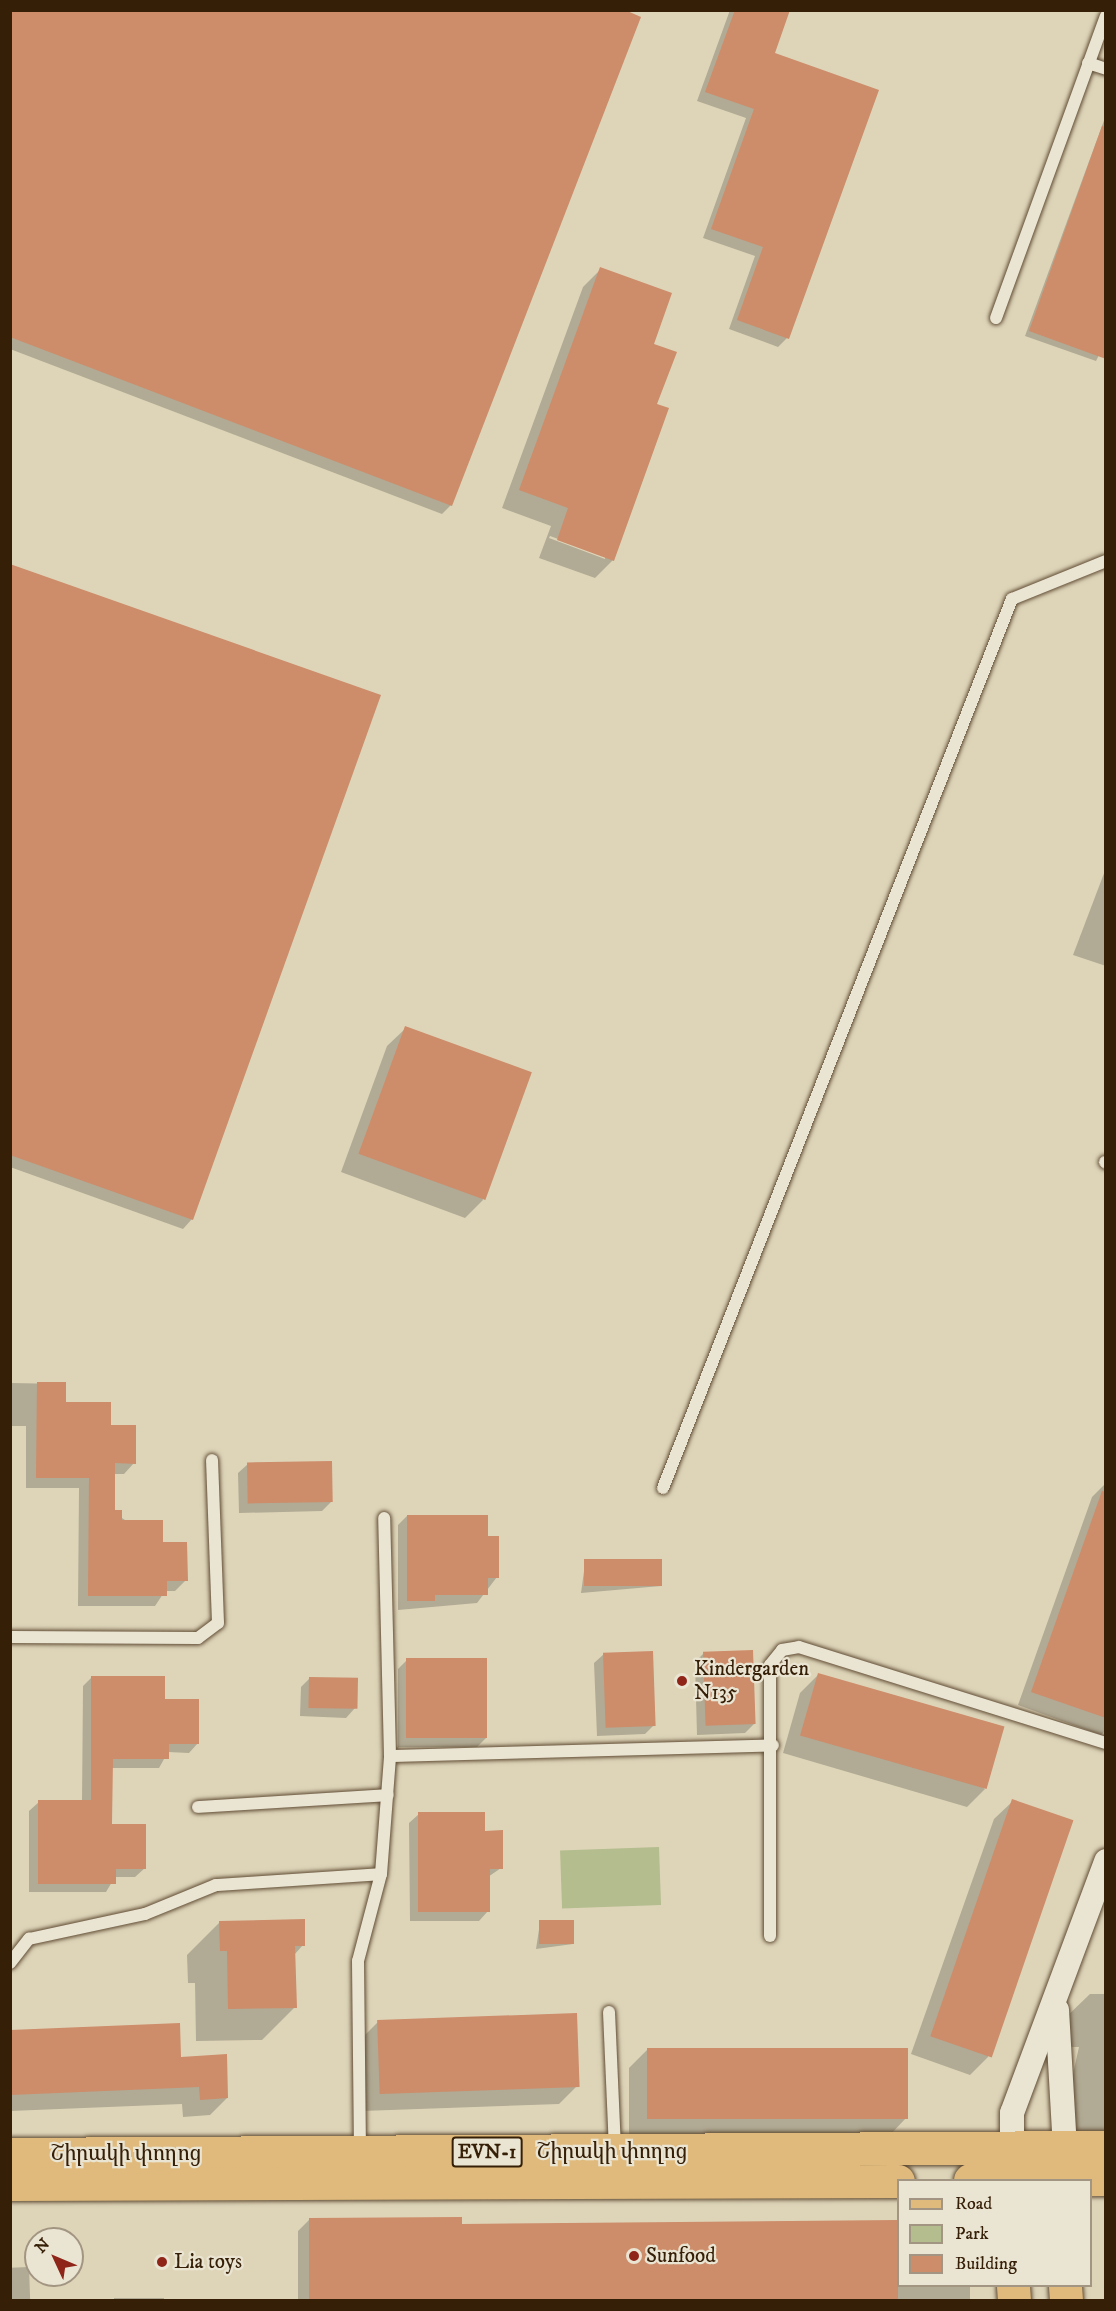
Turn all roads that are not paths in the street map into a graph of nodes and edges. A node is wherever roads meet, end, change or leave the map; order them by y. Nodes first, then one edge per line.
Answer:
1 (1106, 16) edge
2 (1088, 63) junction
3 (1106, 69) edge
4 (996, 318) dead end
5 (1106, 561) edge
6 (212, 1460) dead end
7 (663, 1488) dead end
8 (384, 1518) dead end
9 (10, 1637) edge
10 (1106, 1743) edge
11 (773, 1745) junction
12 (390, 1756) junction
13 (388, 1795) junction
14 (198, 1807) dead end
15 (1106, 1861) edge
16 (381, 1874) junction
17 (770, 1936) dead end
18 (10, 1963) edge
19 (1057, 2004) junction
20 (609, 2012) dead end
21 (1106, 2147) edge
22 (1065, 2148) junction
23 (615, 2152) junction
24 (360, 2153) junction
25 (10, 2154) edge
26 (1011, 2170) edge
27 (977, 2179) edge
28 (1060, 2179) edge
29 (1065, 2179) edge
30 (897, 2181) edge
31 (10, 2184) edge

1 - 2 lane
2 - 3 lane
2 - 4 lane
5 - 7 lane
6 - 9 lane
8 - 12 lane
10 - 11 lane
11 - 12 lane
11 - 17 lane
12 - 13 lane
13 - 14 lane
13 - 16 lane
15 - 19 street
16 - 18 lane
16 - 24 lane
19 - 22 street
19 - 26 street
20 - 23 lane
21 - 22 main road, Շիրակի փողոց / EVN-1
22 - 26 main road, Շիրակի փողոց / EVN-1
22 - 29 main road
23 - 24 main road, Շիրակի փողոց / EVN-1
23 - 26 main road, Շիրակի փողոց / EVN-1
24 - 25 main road, Շիրակի փողոց / EVN-1
26 - 27 main road, Շիրակի փողոց / EVN-1
26 - 28 main road, Շիրակի փողոց / EVN-1
30 - 31 main road, Շիրակի փողոց / EVN-1

